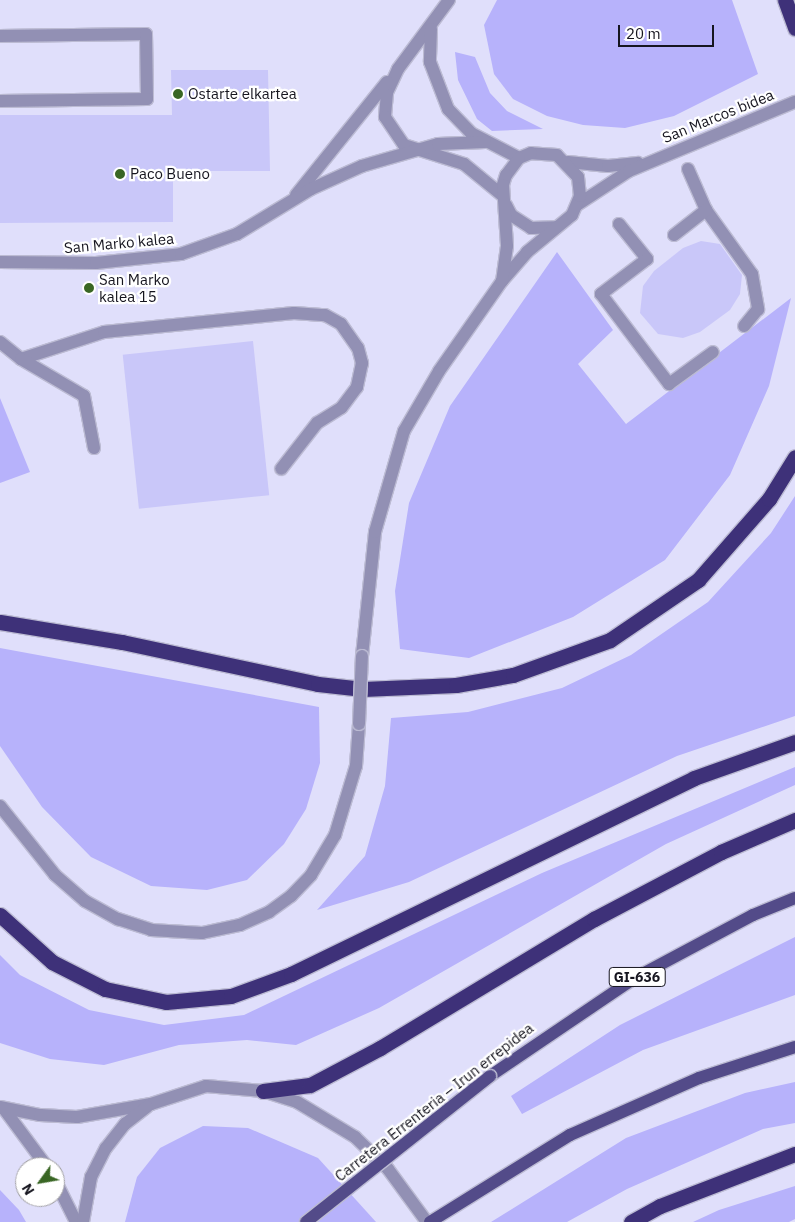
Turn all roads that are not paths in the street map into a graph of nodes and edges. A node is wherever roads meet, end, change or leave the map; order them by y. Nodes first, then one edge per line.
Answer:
1 (449, 0) edge
2 (785, 0) edge
3 (795, 28) edge
4 (431, 29) junction
5 (0, 36) edge
6 (398, 69) junction
7 (0, 101) edge
8 (795, 102) edge
9 (485, 142) junction
10 (414, 150) junction
11 (519, 158) junction
12 (652, 160) junction
13 (568, 162) junction
14 (688, 169) dead end
15 (504, 201) junction
16 (290, 203) junction
17 (577, 205) junction
18 (706, 210) junction
19 (619, 224) dead end
20 (554, 227) junction
21 (674, 235) dead end
22 (0, 262) edge
23 (502, 280) junction
24 (744, 326) dead end
25 (0, 342) edge
26 (713, 352) dead end
27 (21, 359) junction
28 (94, 448) dead end
29 (795, 457) edge
30 (281, 469) dead end
31 (0, 622) edge
32 (795, 742) edge
33 (0, 806) edge
34 (795, 820) edge
35 (795, 898) edge
36 (0, 915) edge
37 (795, 1047) edge
38 (263, 1091) junction
39 (151, 1104) junction
40 (2, 1108) edge
41 (795, 1154) edge
42 (39, 1157) edge
43 (65, 1200) edge
44 (76, 1222) edge
45 (83, 1222) edge
46 (306, 1222) edge
47 (429, 1222) edge
48 (631, 1222) edge

1 - 4 street
2 - 3 highway
4 - 6 street
4 - 9 street
5 - 7 street
6 - 10 street
6 - 16 street, San Marko kalea
8 - 12 street, San Marcos bidea
9 - 10 street, San Marko kalea
9 - 11 street
10 - 15 street
10 - 16 street, San Marko kalea
11 - 13 street
11 - 15 street
12 - 13 street, San Marcos bidea
12 - 17 street, San Marcos bidea
13 - 17 street
14 - 18 street
15 - 20 street
15 - 23 street
16 - 22 street, San Marko kalea
17 - 20 street
18 - 21 street
18 - 24 street
19 - 26 street
20 - 23 street
23 - 33 street, bridge
25 - 27 street
27 - 28 street
27 - 30 street
29 - 31 highway
32 - 36 highway
34 - 38 highway
35 - 46 main road, Carretera Errenteria – Irun errepidea / GI-636, bridge
37 - 47 main road
38 - 39 street
38 - 47 street
39 - 40 street
39 - 45 street
40 - 42 street
41 - 48 highway
43 - 44 street

